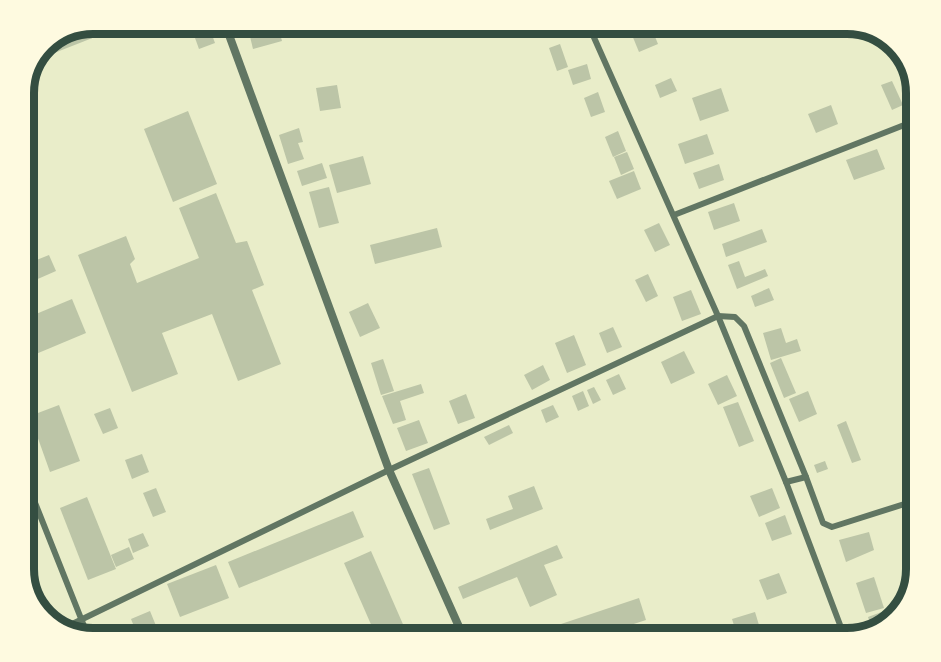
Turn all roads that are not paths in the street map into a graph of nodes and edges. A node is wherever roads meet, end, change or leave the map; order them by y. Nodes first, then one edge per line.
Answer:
1 (229, 34) edge
2 (593, 34) edge
3 (906, 124) edge
4 (674, 215) junction
5 (718, 316) junction
6 (388, 470) junction
7 (806, 477) junction
8 (786, 482) junction
9 (35, 502) edge
10 (906, 503) edge
11 (82, 620) junction
12 (74, 624) edge
13 (84, 627) edge
14 (459, 627) edge
15 (841, 627) edge

1 - 6 street
2 - 4 street
3 - 4 street
4 - 5 street
5 - 6 street
5 - 7 street
5 - 8 street
6 - 11 street
6 - 14 street
7 - 8 street
7 - 10 street
8 - 15 street
9 - 11 street
11 - 12 street
11 - 13 street

